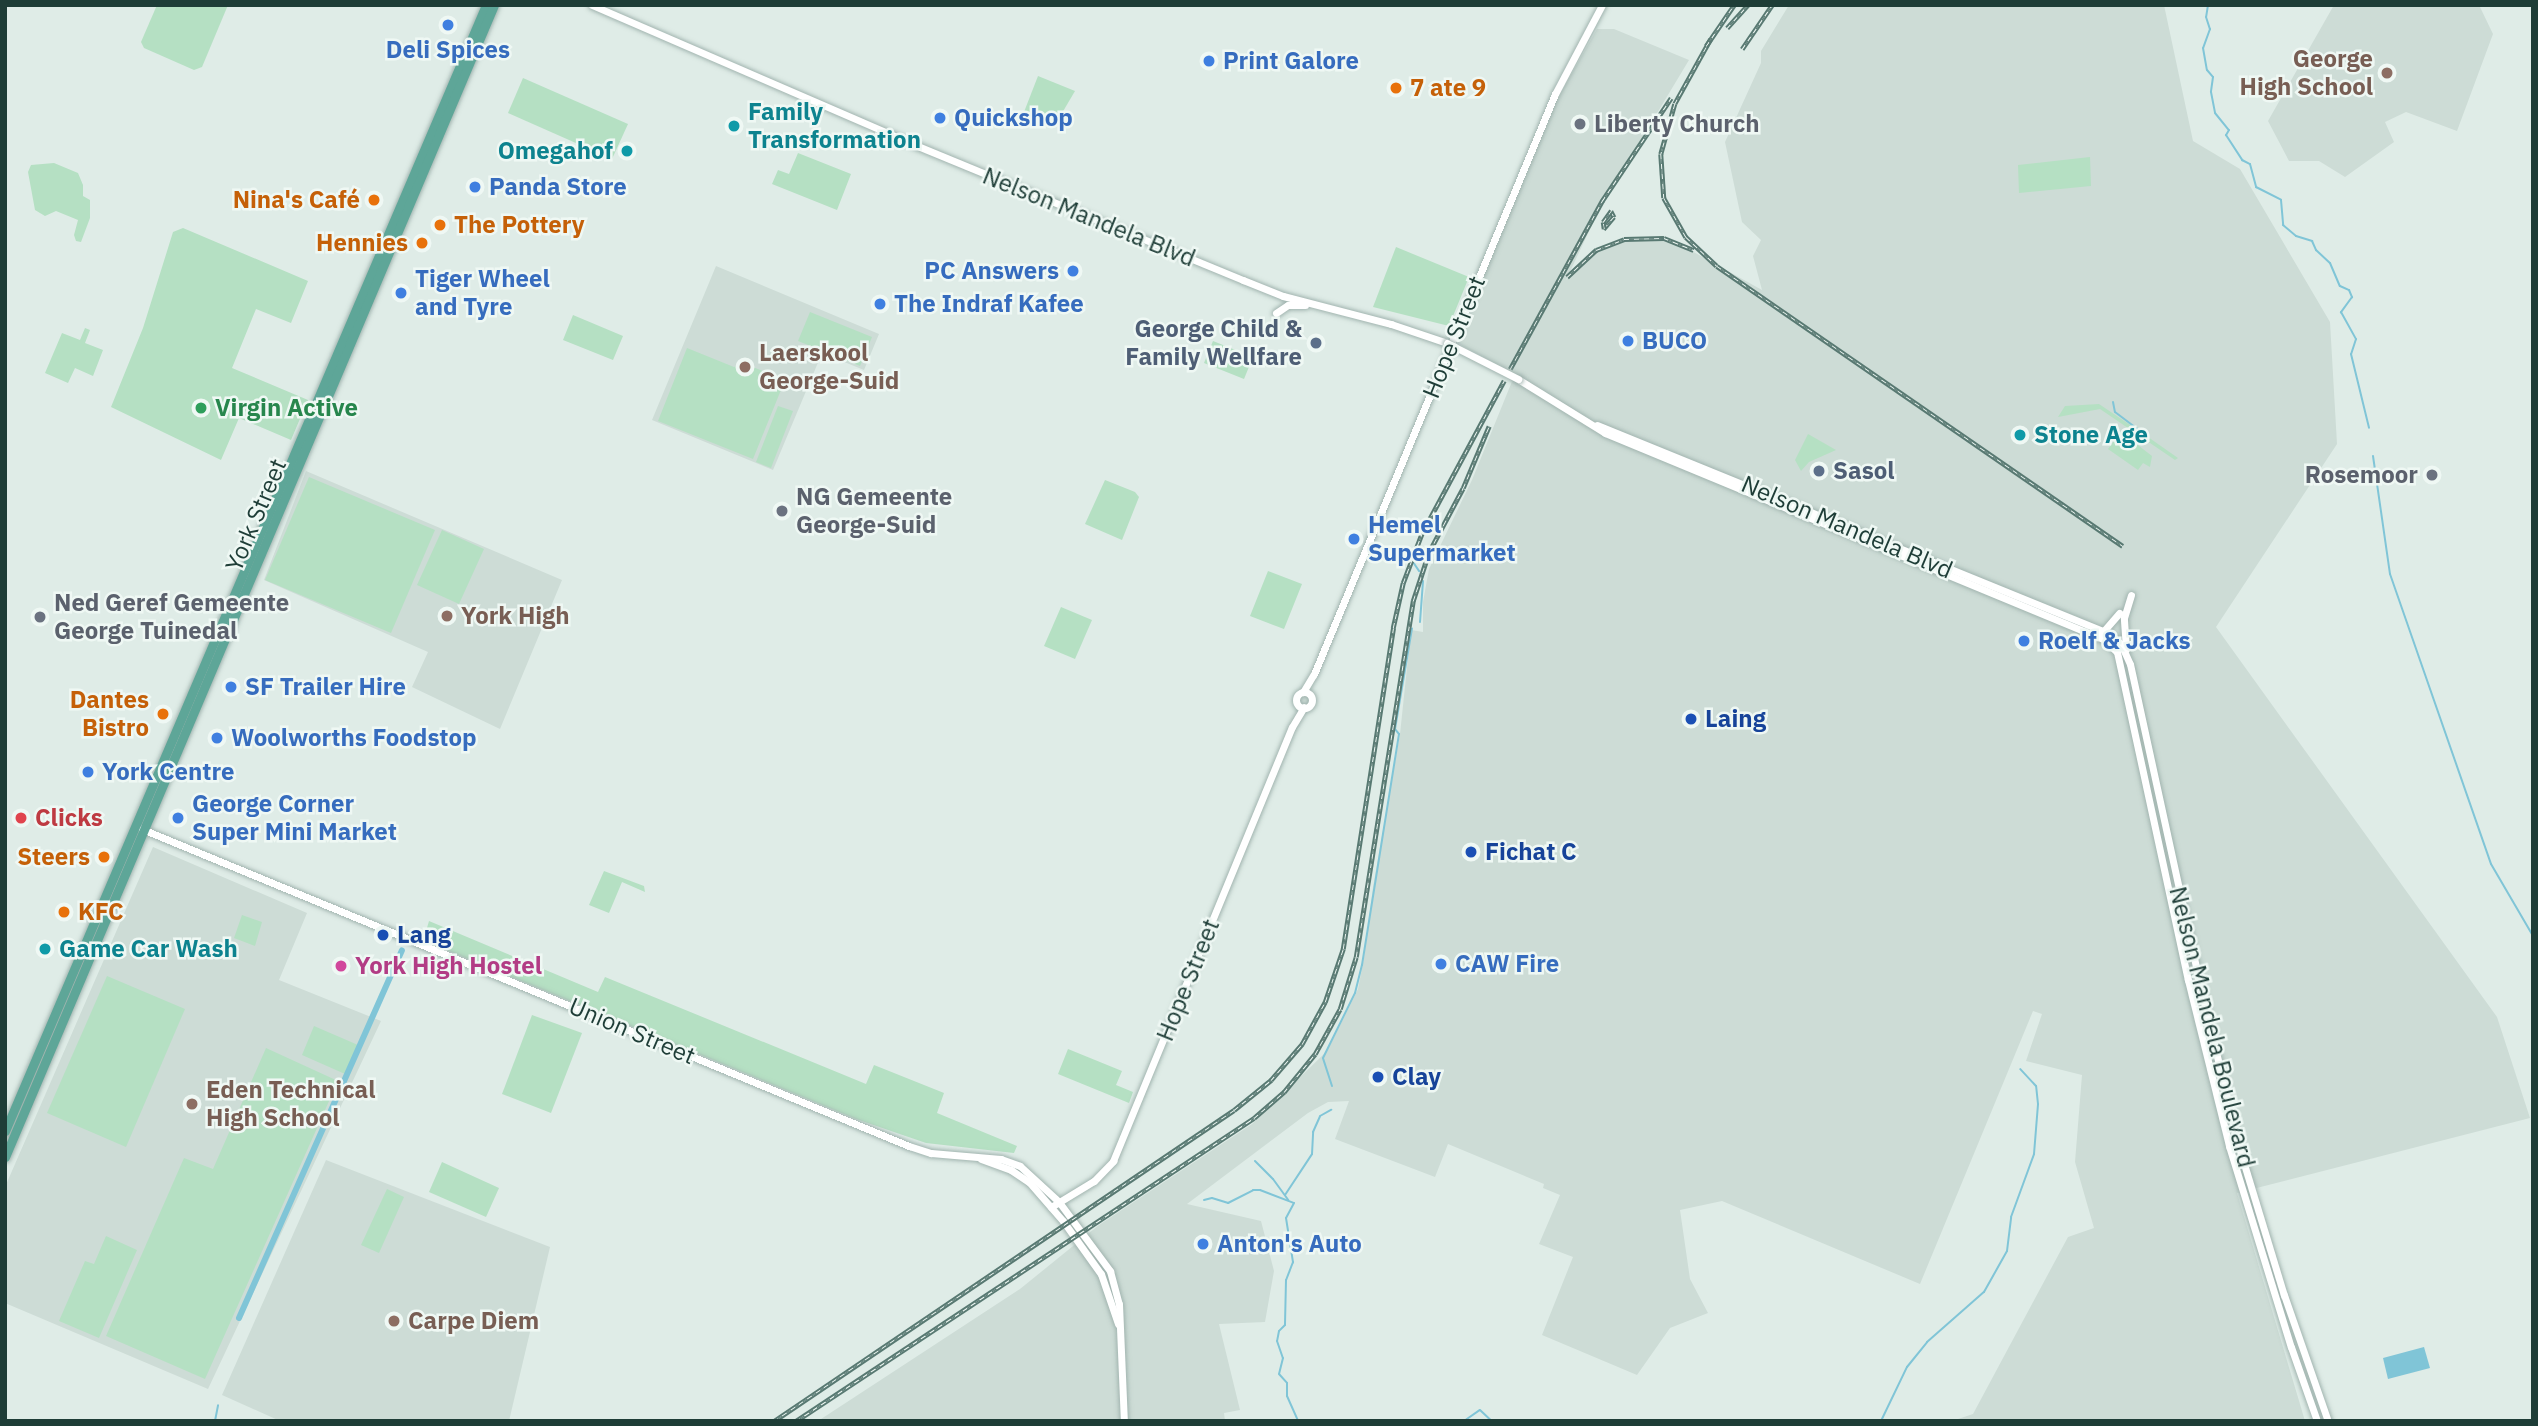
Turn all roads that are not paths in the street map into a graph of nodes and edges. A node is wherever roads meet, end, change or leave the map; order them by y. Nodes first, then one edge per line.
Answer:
1 (486, 5) edge
2 (494, 5) edge
3 (592, 5) edge
4 (1602, 5) edge
5 (1316, 305) junction
6 (1276, 313) dead end
7 (2131, 595) dead end
8 (2103, 635) junction
9 (2128, 655) junction
10 (1306, 693) junction
11 (1300, 705) junction
12 (2145, 736) junction
13 (2136, 738) junction
14 (2155, 780) junction
15 (2146, 783) junction
16 (138, 828) junction
17 (5, 1131) edge
18 (5, 1157) edge
19 (978, 1158) junction
20 (1059, 1202) junction
21 (1051, 1207) junction
22 (1120, 1331) junction
23 (1124, 1421) edge
24 (2318, 1421) edge
25 (2328, 1421) edge

1 - 16 main road, York Street
2 - 16 main road, York Street
3 - 5 street, Nelson Mandela Blvd
4 - 10 street, Hope Street
5 - 6 street
5 - 8 street, Nelson Mandela Blvd, bridge
7 - 9 street, Nelson Mandela Boulevard
8 - 9 street
8 - 13 street, Nelson Mandela Boulevard
9 - 12 street, Nelson Mandela Boulevard
10 - 11 street
10 - 11 street
11 - 20 street, Hope Street
12 - 13 street
12 - 14 street, Nelson Mandela Boulevard
13 - 15 street, Nelson Mandela Boulevard
14 - 15 street
14 - 25 street, Nelson Mandela Boulevard
15 - 24 street, Nelson Mandela Boulevard
16 - 17 main road, York Street
16 - 18 main road, York Street
16 - 19 street, Union Street
19 - 20 street, Union Street
19 - 21 street, Union Street
20 - 21 street, Hope Street
20 - 22 street, Union Street
21 - 22 street, Union Street
22 - 23 street

